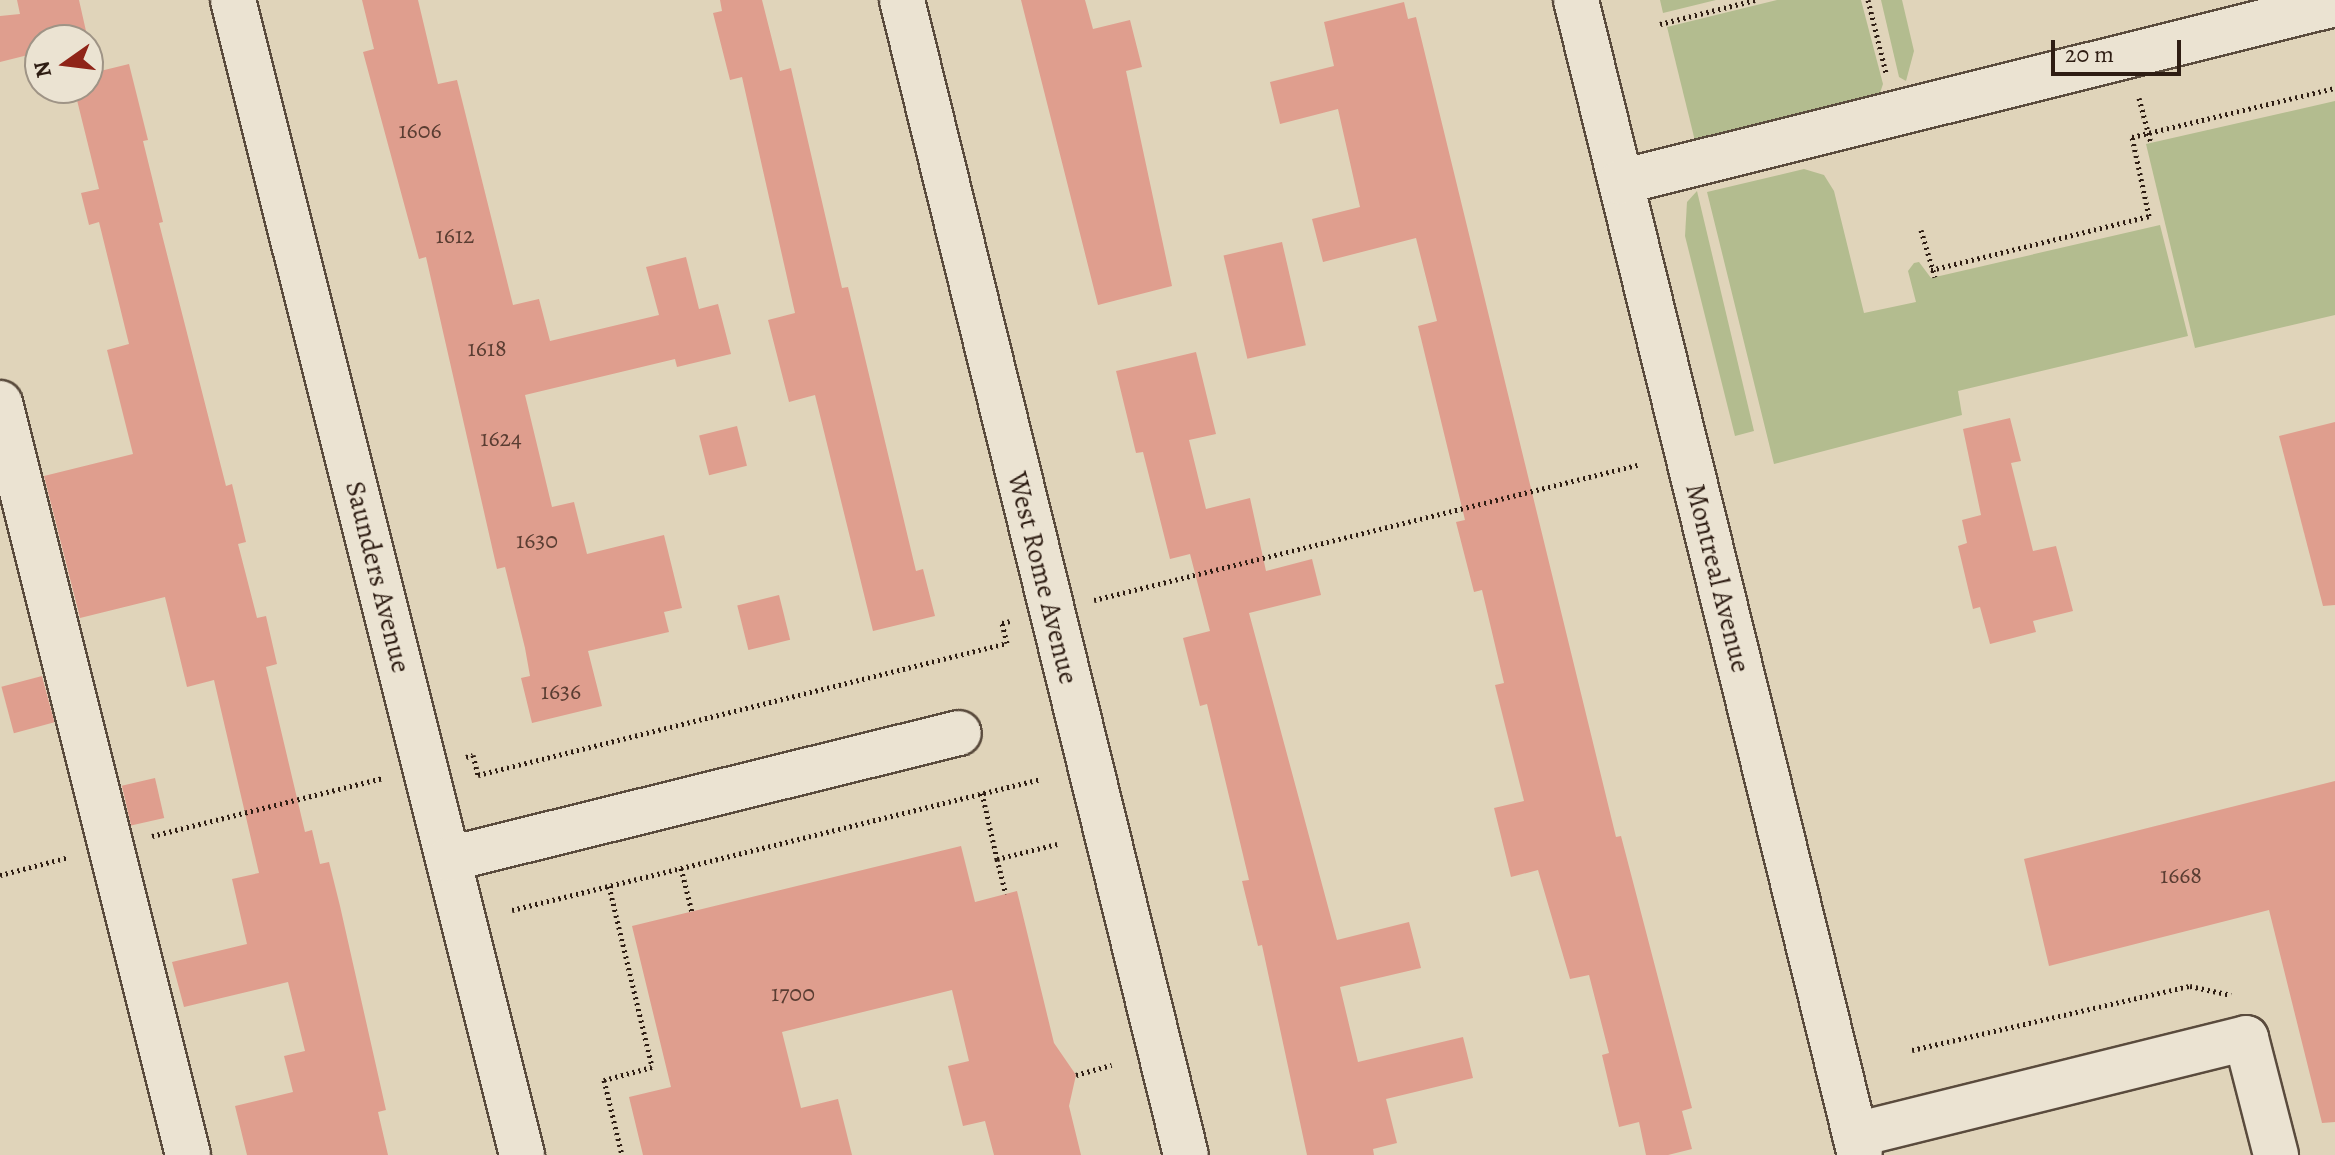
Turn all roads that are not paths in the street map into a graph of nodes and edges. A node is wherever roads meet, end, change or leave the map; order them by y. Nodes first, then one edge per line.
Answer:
1 (233, 0) edge
2 (902, 0) edge
3 (1576, 0) edge
4 (2335, 4) edge
5 (1621, 182) junction
6 (0, 403) edge
7 (959, 733) dead end
8 (449, 859) junction
9 (1857, 1145) edge
10 (188, 1155) edge
11 (522, 1155) edge
12 (1186, 1155) edge
13 (2276, 1155) edge

1 - 8 street, Saunders Avenue
2 - 12 street, West Rome Avenue
3 - 5 street, Montreal Avenue
4 - 5 street
5 - 9 street, Montreal Avenue
6 - 10 street
7 - 8 street
8 - 11 street, Saunders Avenue
9 - 13 street

